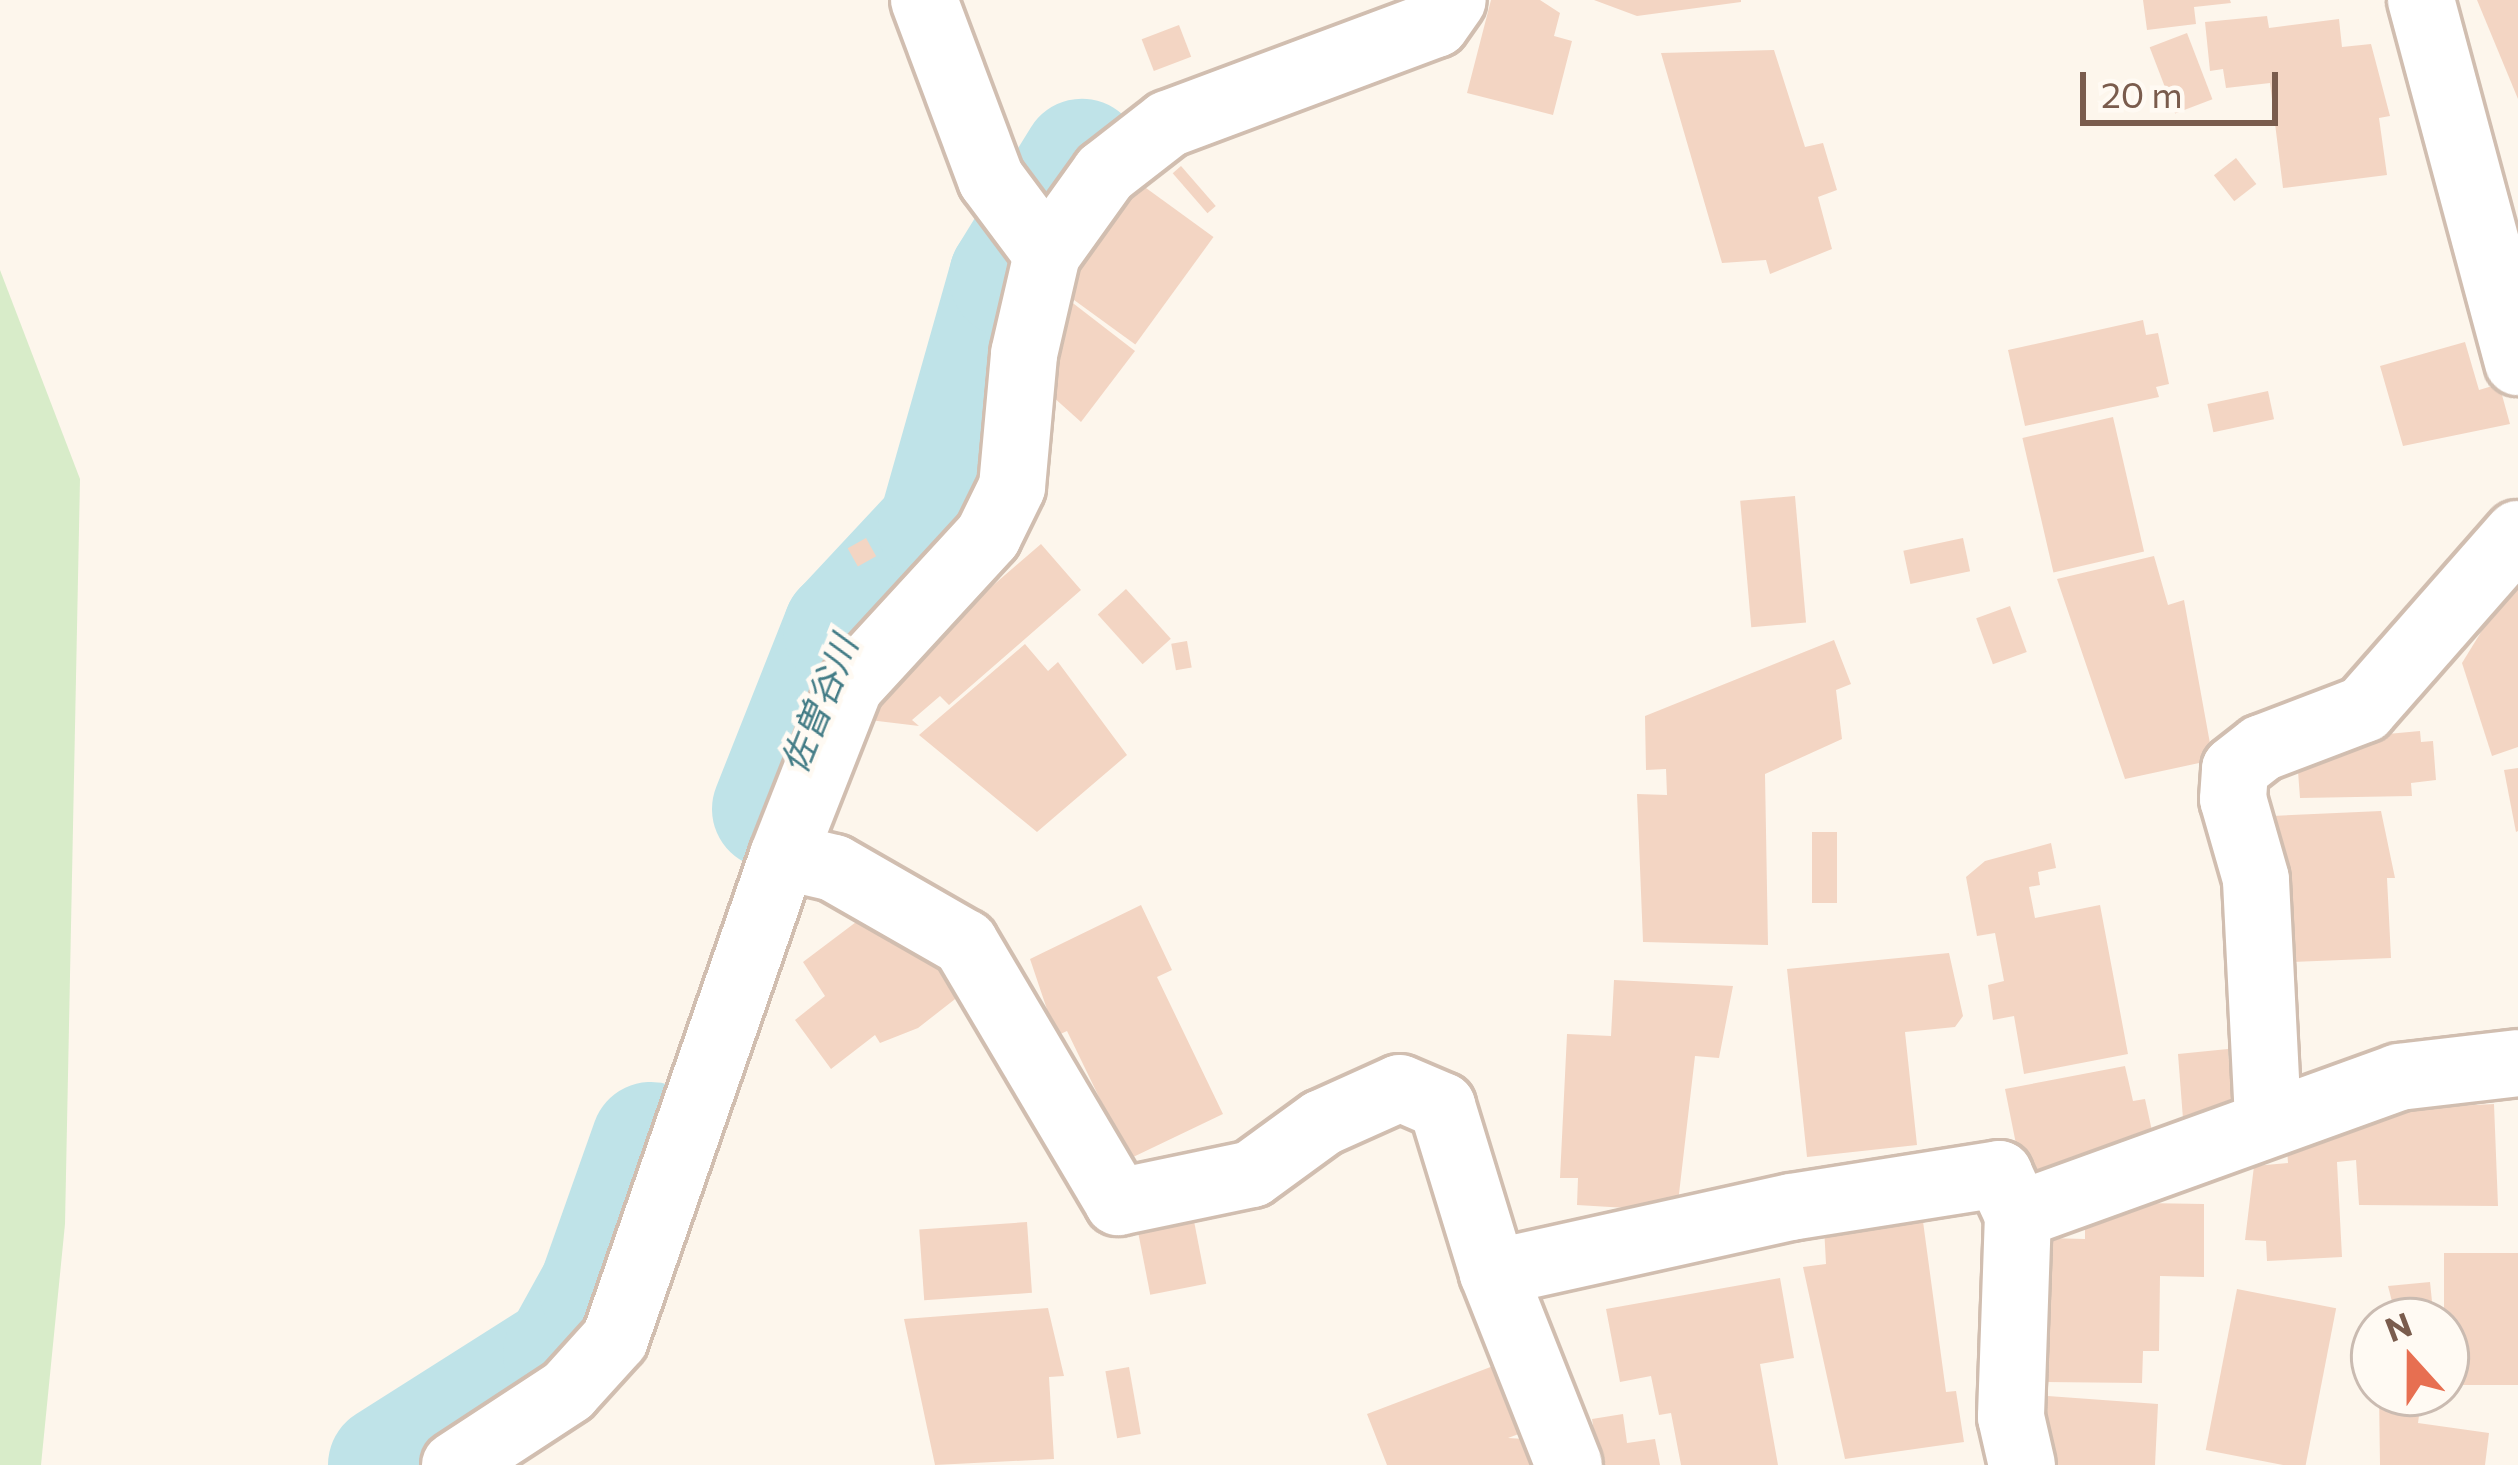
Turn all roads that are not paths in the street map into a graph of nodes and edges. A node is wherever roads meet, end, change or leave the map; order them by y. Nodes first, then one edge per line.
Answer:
1 (924, 0) edge
2 (1453, 0) edge
3 (2421, 0) edge
4 (1032, 237) junction
5 (2518, 362) edge
6 (2518, 535) edge
7 (783, 856) junction
8 (2518, 1063) edge
9 (2268, 1118) junction
10 (2018, 1215) junction
11 (1493, 1273) junction
12 (455, 1465) edge
13 (1569, 1465) edge
14 (2022, 1465) edge

1 - 4 street
2 - 4 street
3 - 5 street
4 - 7 street
6 - 9 street
7 - 11 street
7 - 12 street
8 - 9 street
9 - 10 street
10 - 11 street
10 - 14 street
11 - 13 street

